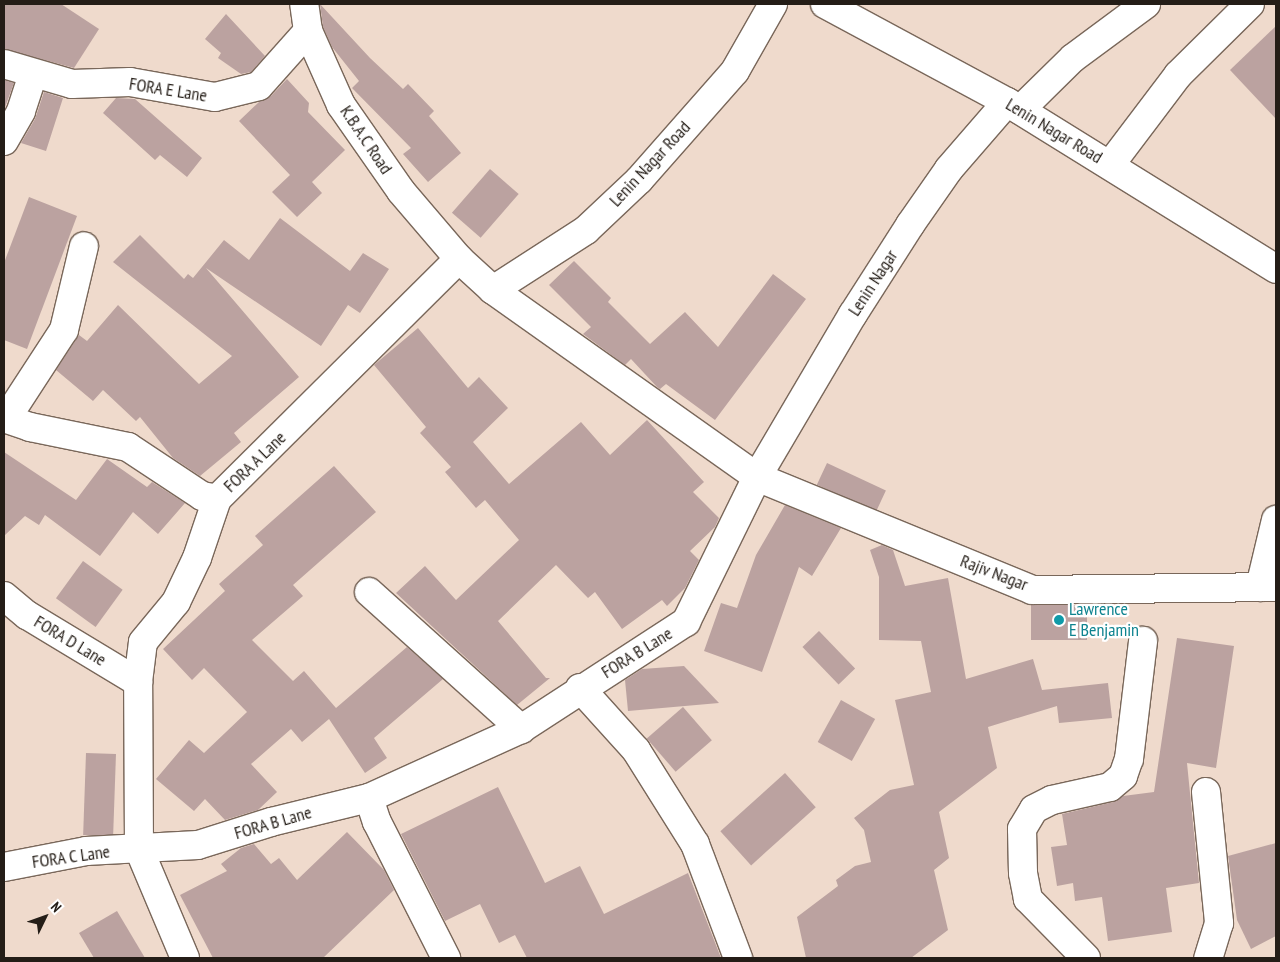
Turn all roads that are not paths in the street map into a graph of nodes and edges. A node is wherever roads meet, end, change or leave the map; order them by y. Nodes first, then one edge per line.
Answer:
1 (304, 4) edge
2 (773, 4) edge
3 (825, 4) edge
4 (1146, 4) edge
5 (1250, 4) edge
6 (308, 31) junction
7 (4, 64) edge
8 (33, 75) junction
9 (1013, 106) junction
10 (4, 141) edge
11 (1110, 166) junction
12 (84, 246) dead end
13 (458, 259) junction
14 (1276, 269) edge
15 (493, 290) junction
16 (5, 418) edge
17 (757, 477) junction
18 (217, 499) junction
19 (1276, 520) edge
20 (1268, 587) edge
21 (369, 592) dead end
22 (4, 596) edge
23 (1143, 641) dead end
24 (138, 682) junction
25 (580, 688) junction
26 (521, 729) junction
27 (1206, 792) dead end
28 (368, 798) junction
29 (139, 849) junction
30 (4, 867) edge
31 (185, 958) edge
32 (446, 958) edge
33 (738, 958) edge
34 (1086, 958) edge
35 (1208, 958) edge

1 - 6 street, K.B.A.C Road
2 - 15 street, Lenin Nagar Road
3 - 9 street, Lenin Nagar Road
4 - 9 street, Lenin Nagar
5 - 11 street
6 - 8 street, FORA E Lane
6 - 13 street, K.B.A.C Road
7 - 8 street, FORA E Lane
8 - 10 street
9 - 11 street, Lenin Nagar Road
9 - 17 street, Lenin Nagar
11 - 14 street, Lenin Nagar Road
12 - 16 street
13 - 15 street
13 - 18 street, FORA A Lane
15 - 17 street
16 - 18 street
17 - 20 street, Rajiv Nagar
17 - 25 street, FORA B Lane
18 - 24 street, FORA A Lane
19 - 20 street
21 - 26 street
22 - 24 street, FORA D Lane
23 - 34 street
24 - 29 street, FORA A Lane
25 - 26 street, FORA B Lane
25 - 33 street
26 - 28 street, FORA B Lane
27 - 35 street
28 - 29 street, FORA B Lane
28 - 32 street
29 - 30 street, FORA C Lane
29 - 31 street

